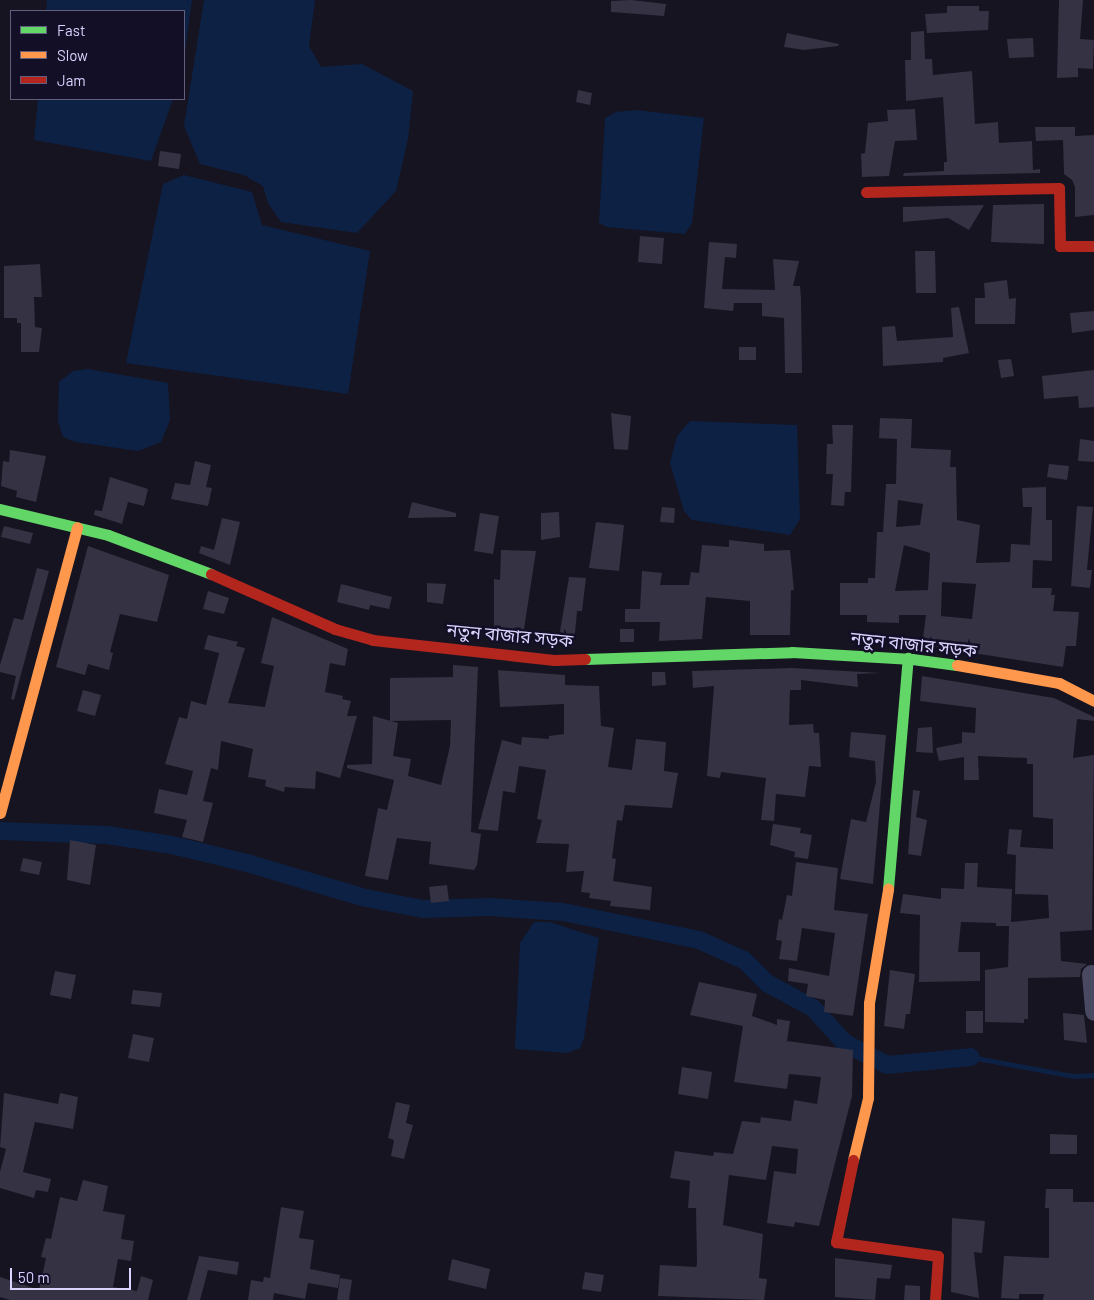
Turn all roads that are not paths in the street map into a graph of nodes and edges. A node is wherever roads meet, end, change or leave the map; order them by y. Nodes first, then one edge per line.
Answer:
1 (866, 192) dead end
2 (1094, 246) edge
3 (0, 510) edge
4 (77, 528) junction
5 (908, 658) junction
6 (1094, 701) edge
7 (0, 813) edge
8 (1091, 974) dead end
9 (1094, 1011) edge
10 (935, 1300) edge

1 - 2 street
3 - 4 street, নতুন বাজার সড়ক
4 - 5 street, নতুন বাজার সড়ক
4 - 7 street
5 - 6 street, নতুন বাজার সড়ক
5 - 10 street
8 - 9 street

